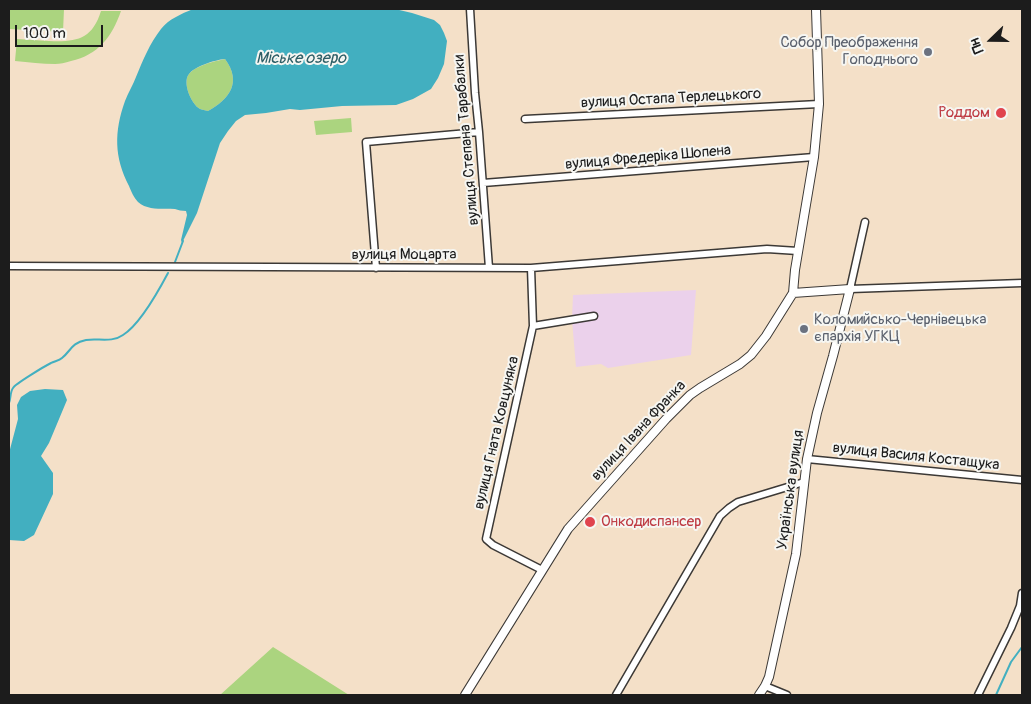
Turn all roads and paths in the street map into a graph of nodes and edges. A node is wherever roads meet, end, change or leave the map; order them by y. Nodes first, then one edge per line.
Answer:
1 (470, 9) edge
2 (816, 9) edge
3 (819, 104) junction
4 (525, 119) dead end
5 (479, 132) junction
6 (814, 157) junction
7 (483, 183) junction
8 (865, 222) dead end
9 (798, 251) junction
10 (9, 266) edge
11 (376, 268) junction
12 (489, 268) junction
13 (531, 268) junction
14 (1022, 283) edge
15 (850, 289) junction
16 (793, 293) junction
17 (594, 316) dead end
18 (534, 326) junction
19 (807, 459) junction
20 (1022, 480) edge
21 (804, 482) junction
22 (542, 570) junction
23 (1022, 593) edge
24 (1021, 606) edge
25 (765, 686) junction
26 (465, 695) edge
27 (616, 695) edge
28 (759, 695) edge
29 (787, 695) edge
30 (978, 695) edge

1 - 5 street, вулиця Степана Тарабалки
2 - 3 street, вулиця Івана Франка
3 - 4 street, вулиця Остапа Терлецького
3 - 6 street, вулиця Івана Франка
5 - 7 street, вулиця Степана Тарабалки
5 - 11 street
6 - 7 street, вулиця Фредеріка Шопена
6 - 9 street, вулиця Івана Франка
7 - 12 street, вулиця Степана Тарабалки
8 - 15 street
9 - 13 street, вулиця Моцарта
9 - 16 street, вулиця Івана Франка
10 - 11 street, вулиця Моцарта
11 - 12 street, вулиця Моцарта
12 - 13 street, вулиця Моцарта
13 - 18 street, вулиця Гната Ковцуняка
14 - 15 street
15 - 16 street
15 - 19 street, Українська вулиця
16 - 22 street, вулиця Івана Франка
17 - 18 street
18 - 22 street, вулиця Гната Ковцуняка
19 - 20 street, вулиця Василя Костащука
19 - 21 street, Українська вулиця
21 - 25 street, Українська вулиця
21 - 27 street
22 - 26 street, вулиця Івана Франка
23 - 24 street
24 - 30 street
25 - 28 street, Українська вулиця
25 - 29 street

